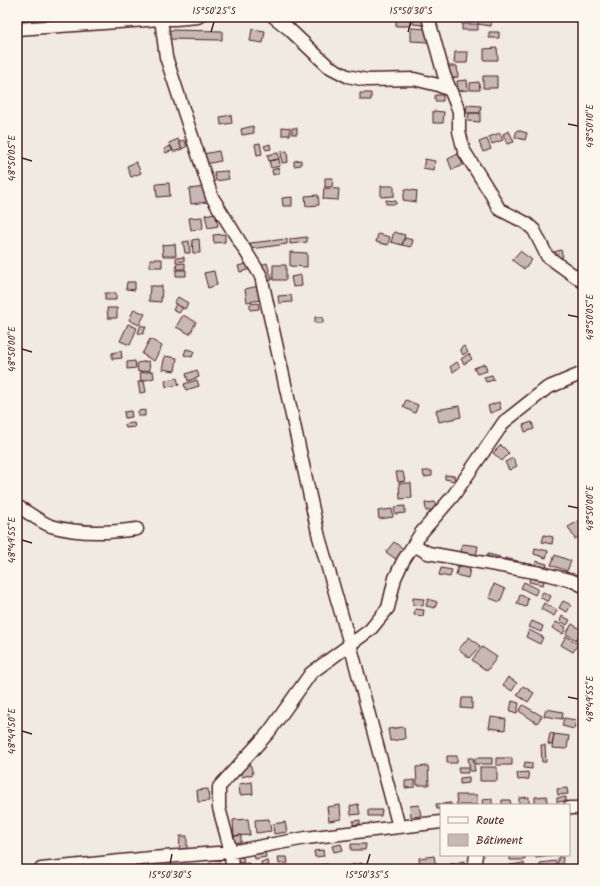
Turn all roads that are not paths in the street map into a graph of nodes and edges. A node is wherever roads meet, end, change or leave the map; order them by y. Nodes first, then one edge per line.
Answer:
1 (198, 17) edge
2 (274, 17) edge
3 (428, 17) edge
4 (161, 19) junction
5 (17, 29) edge
6 (450, 90) junction
7 (583, 282) edge
8 (583, 373) edge
9 (17, 506) edge
10 (137, 529) dead end
11 (414, 545) junction
12 (583, 586) edge
13 (350, 644) junction
14 (570, 808) edge
15 (583, 808) edge
16 (440, 822) edge
17 (400, 827) junction
18 (231, 852) junction
19 (476, 856) edge
20 (152, 864) edge
21 (41, 869) edge
22 (232, 869) edge
23 (474, 869) edge

1 - 4 street
2 - 6 street
3 - 6 street
4 - 5 street
4 - 13 street
6 - 7 street
8 - 11 street
9 - 10 street
11 - 12 street
11 - 13 street
13 - 17 street
13 - 18 street
14 - 15 street
16 - 17 street
17 - 18 street
18 - 20 street
18 - 22 street
19 - 23 street
20 - 21 street

